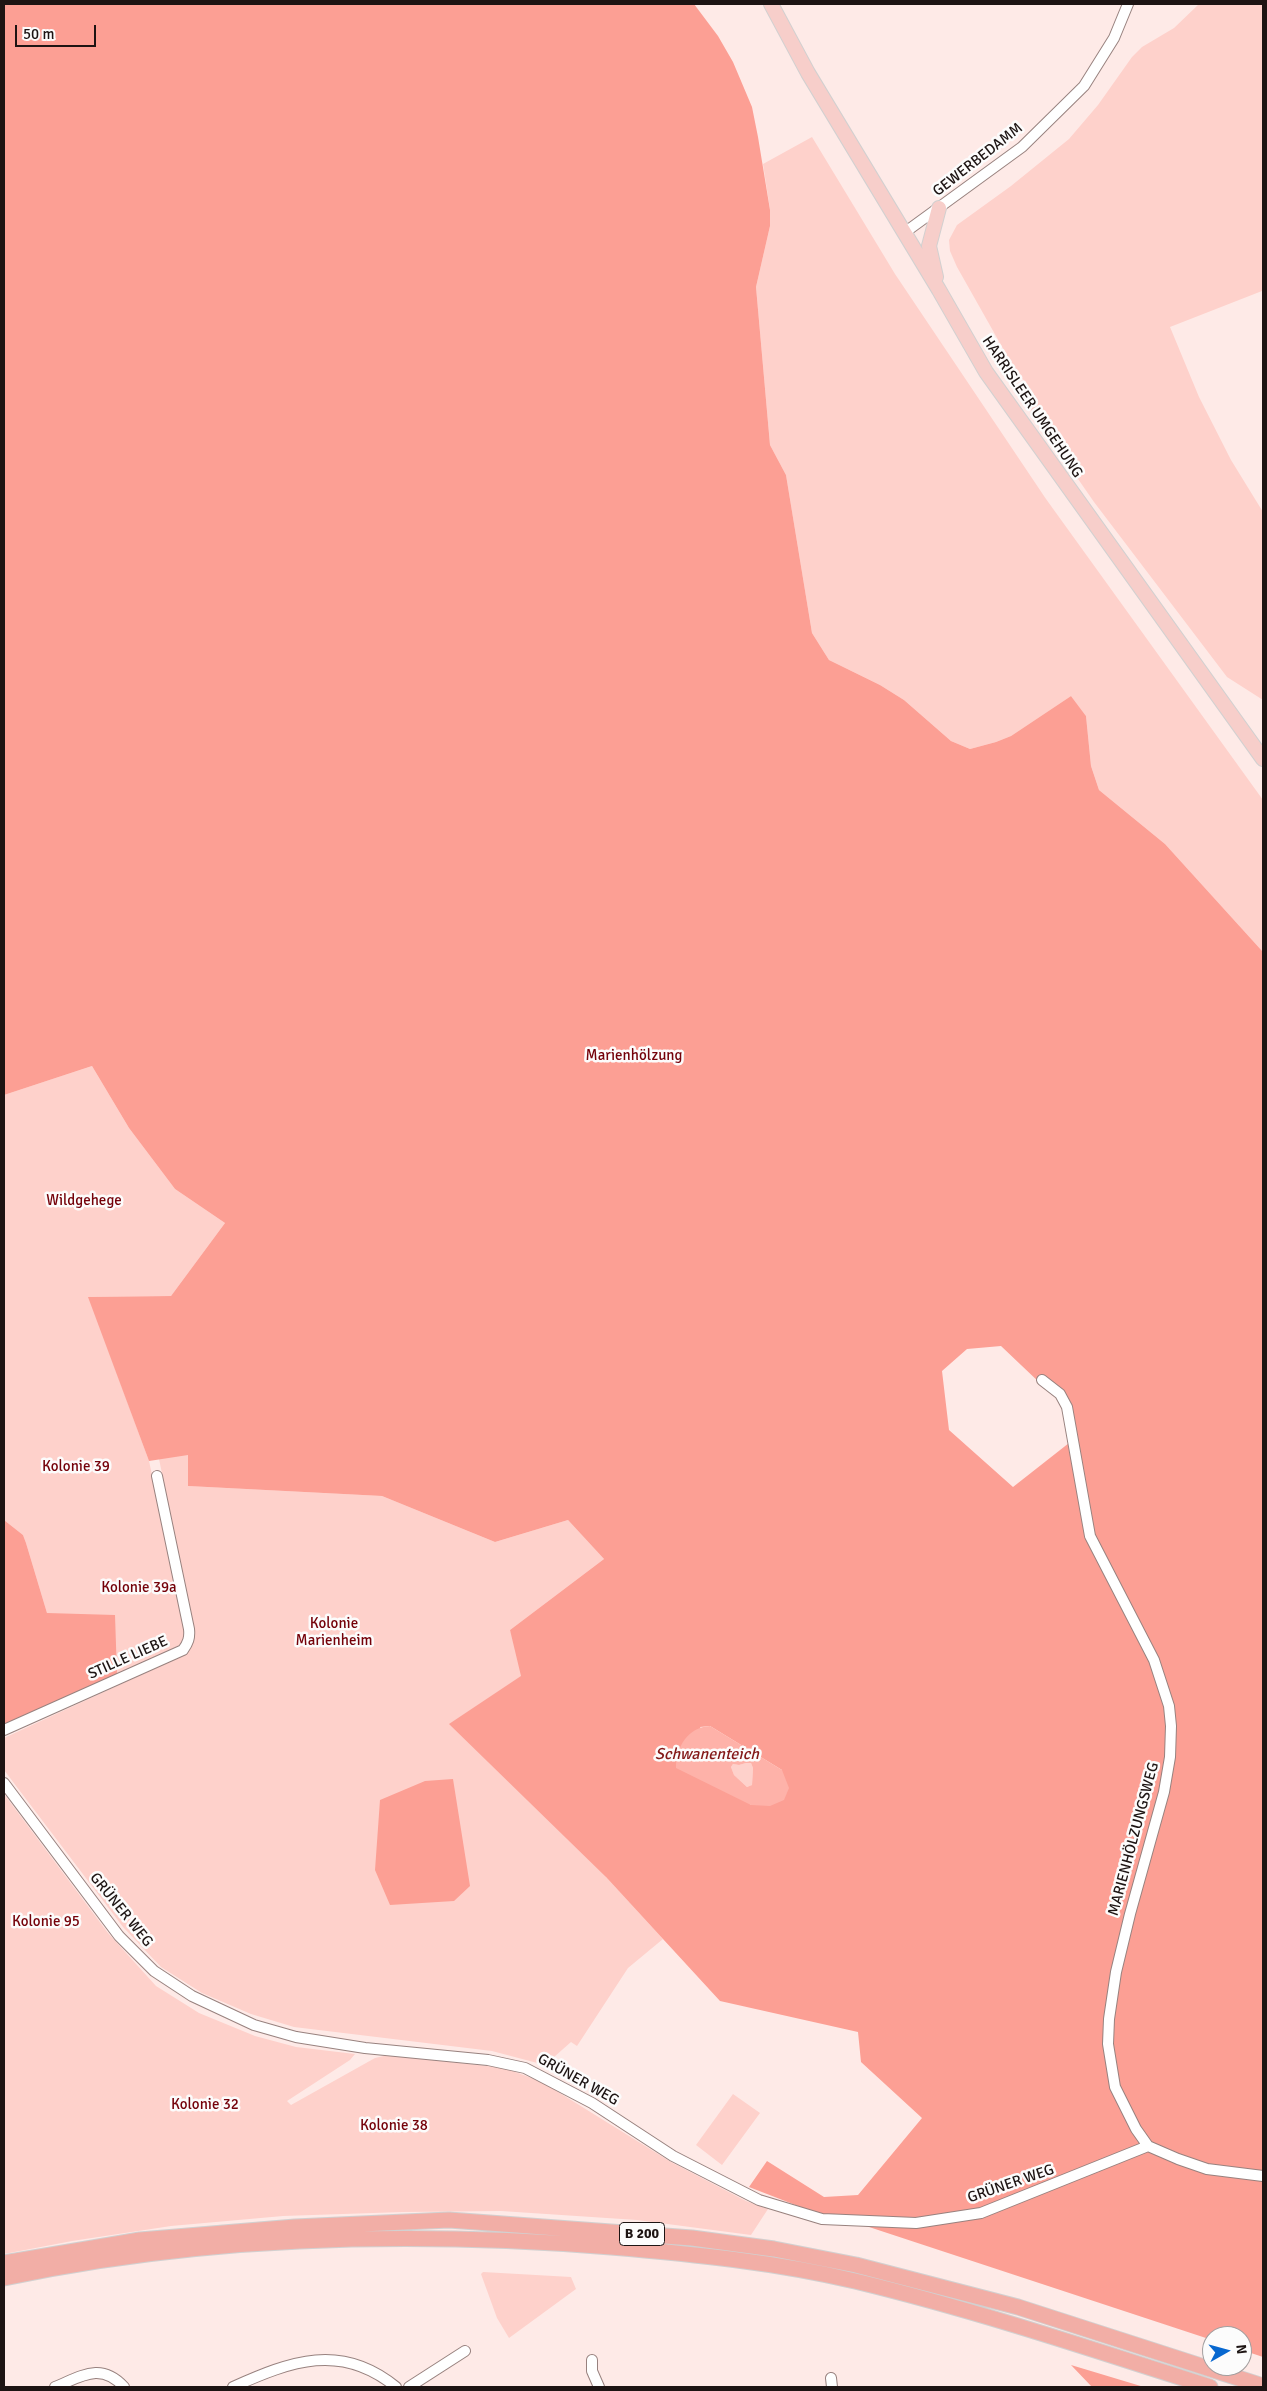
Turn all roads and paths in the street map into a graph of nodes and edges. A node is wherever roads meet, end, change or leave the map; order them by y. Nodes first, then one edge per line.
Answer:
1 (772, 4) edge
2 (1128, 4) edge
3 (939, 208) junction
4 (904, 233) junction
5 (939, 290) junction
6 (1263, 759) edge
7 (1042, 1380) dead end
8 (157, 1476) dead end
9 (4, 1730) edge
10 (4, 1783) edge
11 (1148, 2146) junction
12 (1263, 2176) edge
13 (4, 2263) edge
14 (4, 2278) edge
15 (465, 2351) dead end
16 (592, 2360) dead end
17 (1263, 2386) edge
18 (55, 2387) edge
19 (124, 2387) edge
20 (233, 2387) edge
21 (396, 2387) edge
22 (409, 2387) edge
23 (598, 2387) edge
24 (1210, 2387) edge

1 - 4 main road, HARRISLEER UMGEHUNG
2 - 3 street, GEWERBEDAMM
3 - 4 street, GEWERBEDAMM
3 - 5 main road
4 - 5 main road, HARRISLEER UMGEHUNG
5 - 6 main road, HARRISLEER UMGEHUNG
7 - 11 street, MARIENHÖLZUNGSWEG
8 - 9 street, STILLE LIEBE
10 - 11 street, GRÜNER WEG
11 - 12 street
13 - 17 highway, B 200
14 - 24 highway, B 200
15 - 22 street
16 - 23 street
18 - 19 street
20 - 21 street

